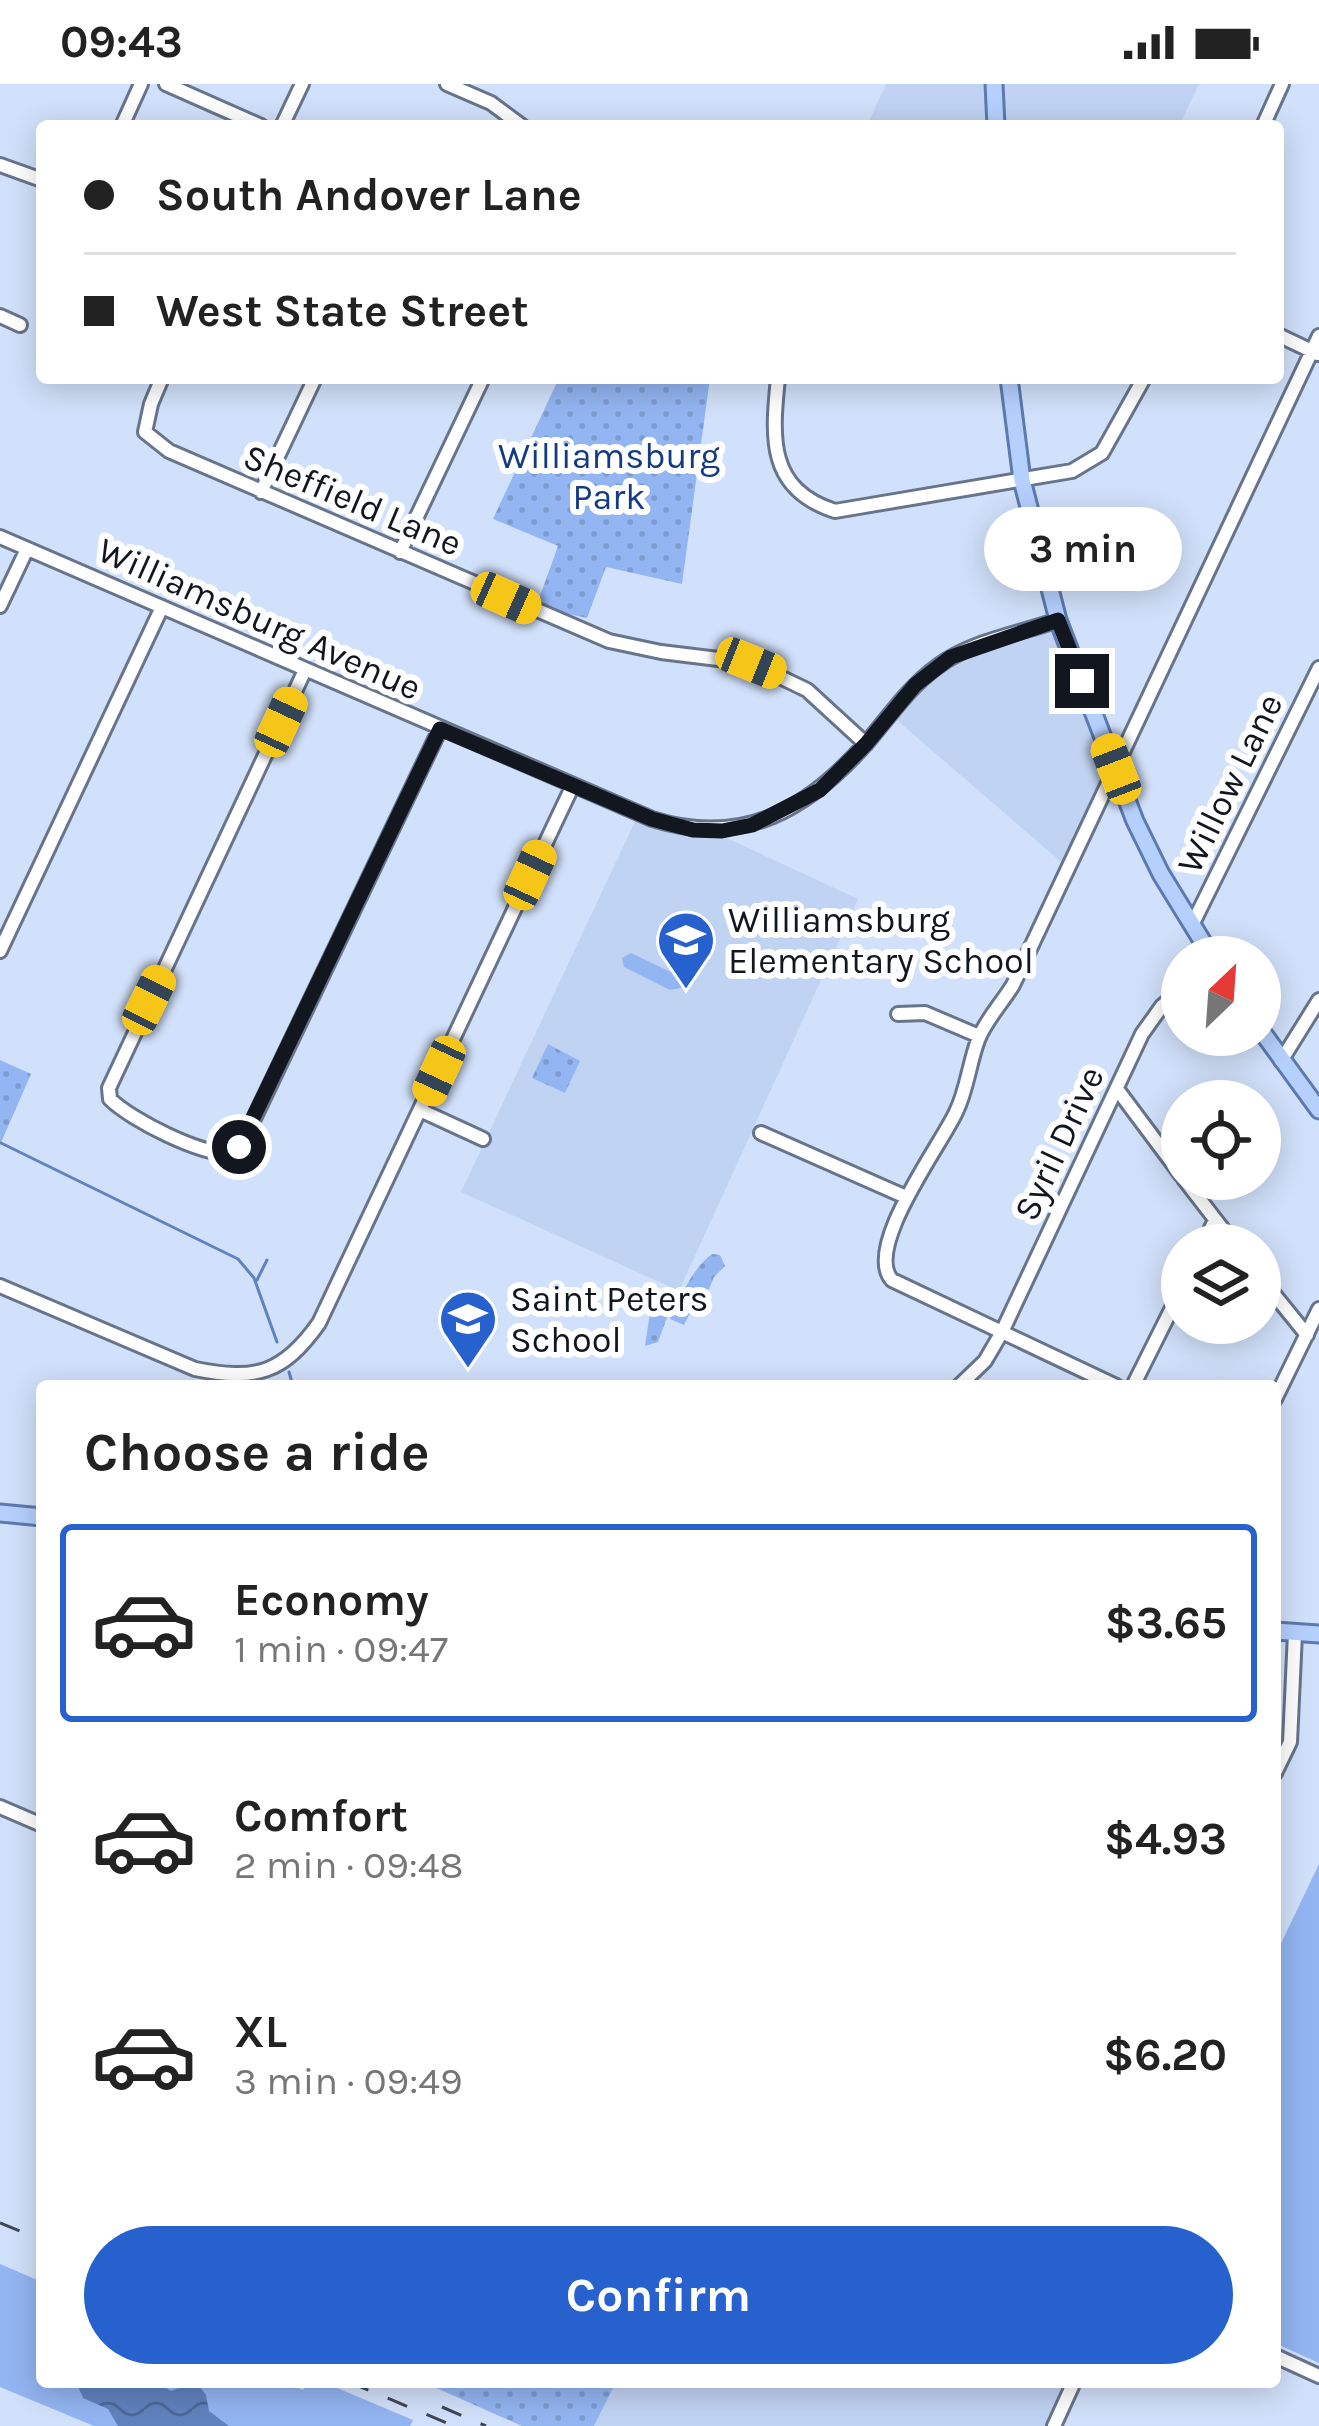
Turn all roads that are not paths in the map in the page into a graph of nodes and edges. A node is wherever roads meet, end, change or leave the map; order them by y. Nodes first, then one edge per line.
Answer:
1 (141, 84) edge
2 (166, 84) edge
3 (302, 84) edge
4 (447, 84) edge
5 (994, 84) edge
6 (1282, 84) edge
7 (125, 120) edge
8 (247, 120) edge
9 (285, 120) edge
10 (514, 120) edge
11 (996, 120) edge
12 (1266, 120) edge
13 (0, 165) edge
14 (36, 178) edge
15 (0, 316) edge
16 (20, 325) dead end
17 (1319, 336) edge
18 (1284, 338) edge
19 (1316, 352) edge
20 (159, 384) edge
21 (312, 384) edge
22 (480, 384) edge
23 (778, 384) edge
24 (1010, 384) edge
25 (1141, 384) edge
26 (1022, 480) junction
27 (261, 492) junction
28 (0, 537) edge
29 (27, 549) junction
30 (400, 552) junction
31 (0, 606) edge
32 (162, 608) junction
33 (1058, 620) junction
34 (1319, 668) edge
35 (305, 670) junction
36 (440, 729) junction
37 (866, 744) junction
38 (1116, 769) junction
39 (573, 785) junction
40 (1192, 925) junction
41 (1199, 936) edge
42 (2, 947) edge
43 (1319, 1000) edge
44 (1161, 1009) edge
45 (898, 1014) dead end
46 (979, 1036) junction
47 (1278, 1056) edge
48 (1281, 1061) junction
49 (1117, 1089) junction
50 (420, 1110) junction
51 (1319, 1110) edge
52 (761, 1133) dead end
53 (483, 1139) dead end
54 (1161, 1148) edge
55 (906, 1197) junction
56 (1200, 1200) edge
57 (1215, 1220) junction
58 (1213, 1224) edge
59 (1218, 1224) edge
60 (0, 1286) edge
61 (1281, 1303) edge
62 (1319, 1310) edge
63 (1161, 1330) edge
64 (1003, 1332) junction
65 (1306, 1335) junction
66 (271, 1371) junction
67 (274, 1380) edge
68 (965, 1380) edge
69 (1103, 1380) edge
70 (1136, 1380) edge
71 (1281, 1387) edge
72 (0, 1513) edge
73 (36, 1516) edge
74 (1281, 1632) edge
75 (1295, 1633) junction
76 (1319, 1634) edge
77 (1281, 1761) edge
78 (0, 1807) edge
79 (36, 1822) edge
80 (1281, 2359) edge
81 (1319, 2376) edge
82 (1071, 2388) edge
83 (1055, 2423) edge
84 (1072, 2426) edge

1 - 7 street
2 - 8 street
3 - 9 street
4 - 10 street
5 - 11 main road
6 - 12 street
13 - 14 street
15 - 16 street
17 - 19 street
18 - 19 street
19 - 38 street
20 - 27 street, Sheffield Lane
21 - 27 street
22 - 30 street
23 - 26 street
24 - 26 main road
25 - 26 street
26 - 33 main road
27 - 30 street, Sheffield Lane
28 - 29 street, Williamsburg Avenue
29 - 31 street
29 - 32 street, Williamsburg Avenue
30 - 37 street, Sheffield Lane
32 - 35 street, Williamsburg Avenue
32 - 42 street
33 - 37 street, Williamsburg Avenue
33 - 38 main road
34 - 40 street, Willow Lane
35 - 36 street, Williamsburg Avenue
35 - 36 street
36 - 39 street, Williamsburg Avenue
37 - 39 street, Williamsburg Avenue
38 - 40 main road
38 - 46 street
39 - 50 street
40 - 41 main road
43 - 48 street
44 - 49 street, Syril Drive
45 - 46 street
46 - 55 street
47 - 48 main road
48 - 51 main road
49 - 54 street
49 - 64 street, Syril Drive
50 - 53 street
50 - 66 street
52 - 55 street
55 - 64 street
56 - 57 street
57 - 58 street
57 - 59 street
60 - 66 street
61 - 65 street
62 - 65 street
63 - 70 street
64 - 68 street, Syril Drive
64 - 69 street
65 - 71 street
66 - 67 street
72 - 73 main road
74 - 75 main road
75 - 76 main road
75 - 77 street
78 - 79 street
80 - 81 street
82 - 83 street
83 - 84 street

